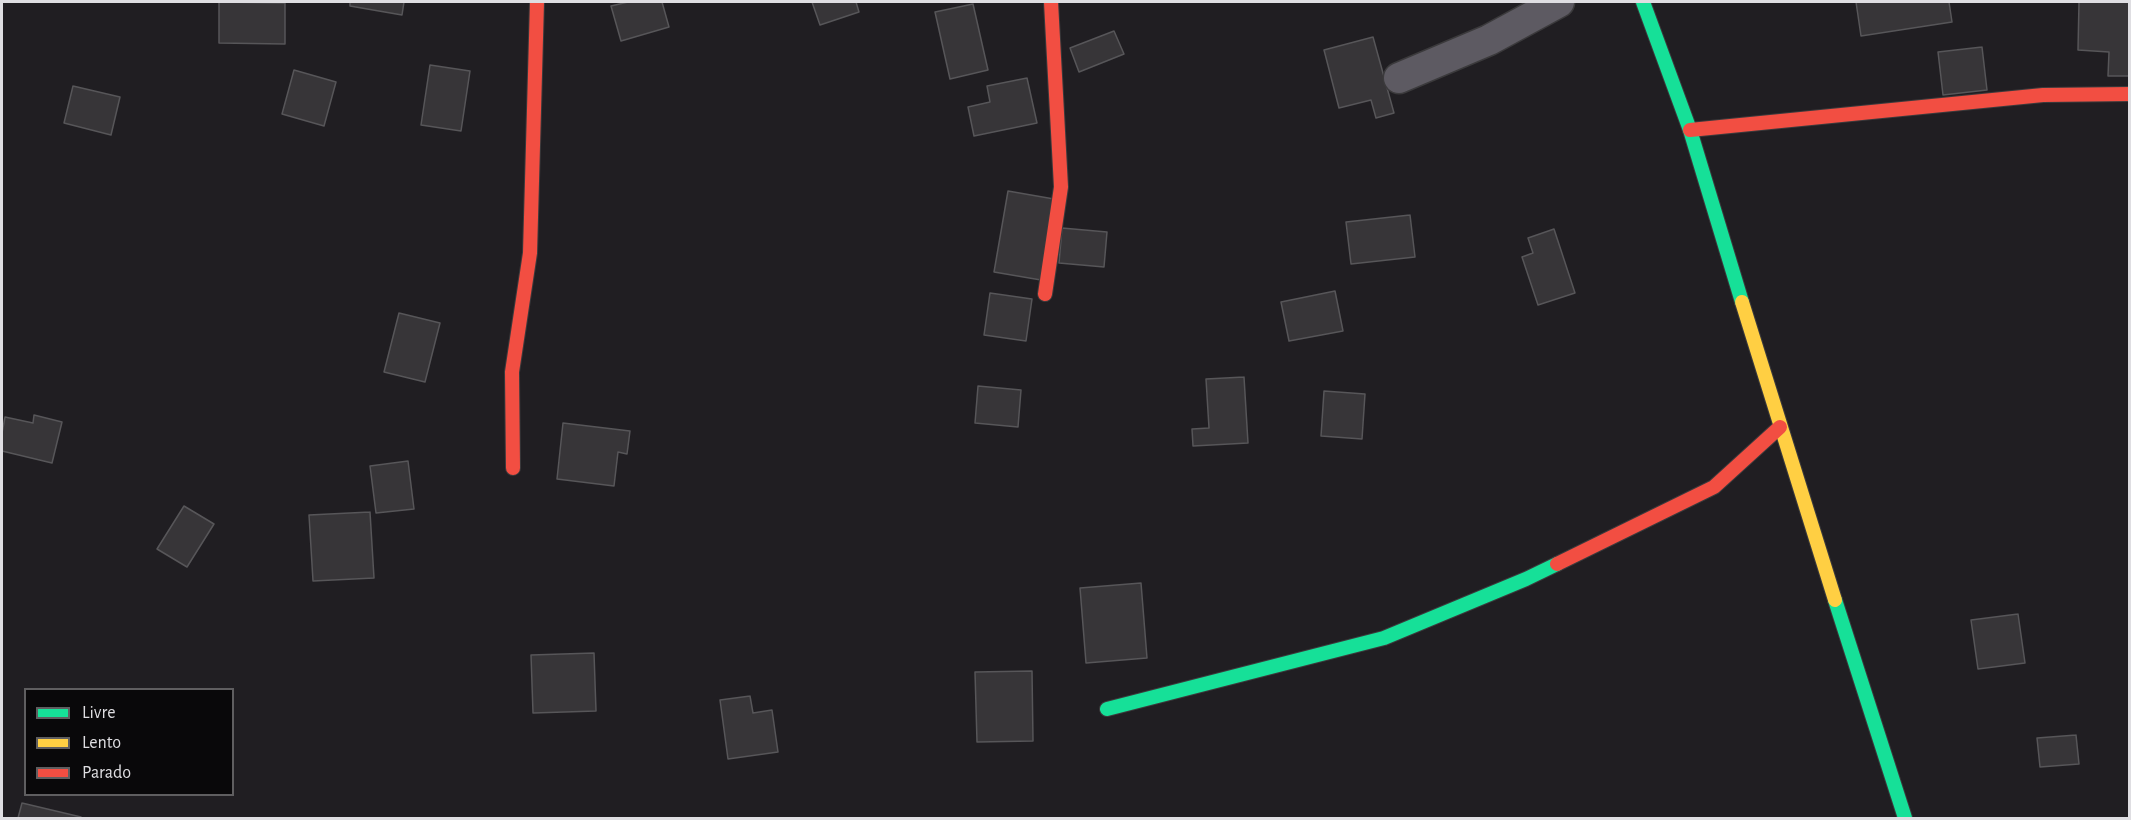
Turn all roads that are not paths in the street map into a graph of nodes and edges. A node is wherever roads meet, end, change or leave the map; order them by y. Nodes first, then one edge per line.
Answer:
1 (537, 2) edge
2 (1051, 2) edge
3 (1559, 2) edge
4 (1643, 2) edge
5 (1399, 78) dead end
6 (2130, 94) edge
7 (1690, 130) junction
8 (1046, 294) dead end
9 (1780, 427) junction
10 (513, 468) dead end
11 (1107, 709) dead end
12 (1905, 819) edge

1 - 10 street
2 - 8 street
3 - 5 street
4 - 7 street
6 - 7 street
7 - 9 street
9 - 11 street
9 - 12 street

